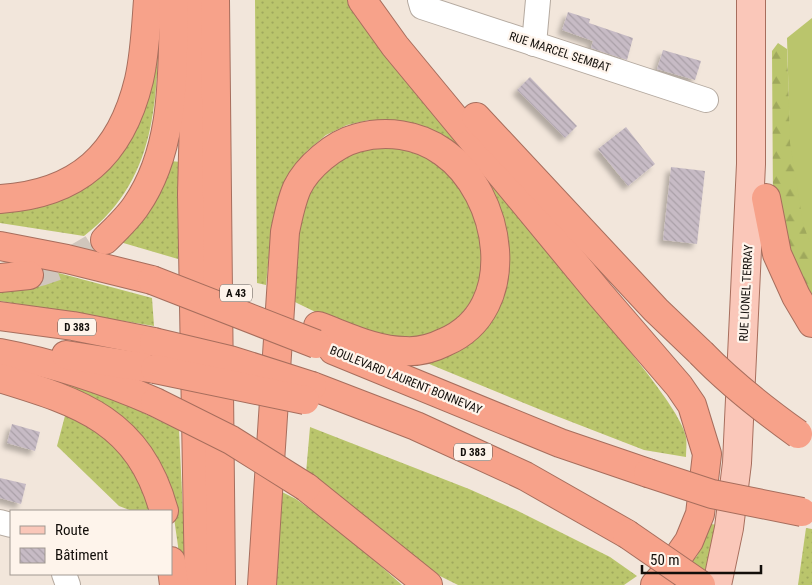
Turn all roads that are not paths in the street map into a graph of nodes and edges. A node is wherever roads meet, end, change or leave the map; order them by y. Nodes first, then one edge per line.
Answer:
1 (148, 0) edge
2 (174, 0) edge
3 (197, 0) edge
4 (215, 0) edge
5 (234, 0) edge
6 (362, 0) edge
7 (377, 0) edge
8 (420, 0) edge
9 (538, 0) edge
10 (751, 0) edge
11 (769, 0) edge
12 (534, 44) junction
13 (706, 100) dead end
14 (0, 198) edge
15 (766, 198) junction
16 (105, 240) tunnel mouth
17 (0, 246) edge
18 (29, 274) tunnel mouth
19 (0, 278) edge
20 (0, 316) edge
21 (812, 323) edge
22 (317, 335) junction
23 (0, 345) edge
24 (0, 353) edge
25 (0, 378) edge
26 (311, 393) junction
27 (805, 437) edge
28 (164, 510) edge
29 (807, 512) edge
30 (172, 569) edge
31 (174, 585) edge
32 (199, 585) edge
33 (221, 585) edge
34 (239, 585) edge
35 (262, 585) edge
36 (428, 585) edge
37 (655, 585) edge
38 (701, 585) edge
39 (717, 585) edge
40 (734, 585) edge

1 - 14 highway
2 - 16 highway
3 - 32 highway
4 - 33 highway, A 43
5 - 34 highway, A 43
6 - 37 highway
7 - 27 highway, bridge
8 - 12 street, RUE MARCEL SEMBAT
9 - 12 street
10 - 39 main road, RUE LIONEL TERRAY
11 - 15 main road, RUE LIONEL TERRAY
12 - 13 street, RUE MARCEL SEMBAT
15 - 21 highway
15 - 40 main road, RUE LIONEL TERRAY
17 - 22 highway, BOULEVARD LAURENT BONNEVAY, bridge
18 - 19 highway
20 - 26 highway, D 383, bridge
22 - 29 highway, BOULEVARD LAURENT BONNEVAY, bridge
22 - 35 highway
23 - 26 highway, bridge
24 - 36 highway, bridge
25 - 28 highway
26 - 38 highway, D 383, bridge
30 - 31 highway

